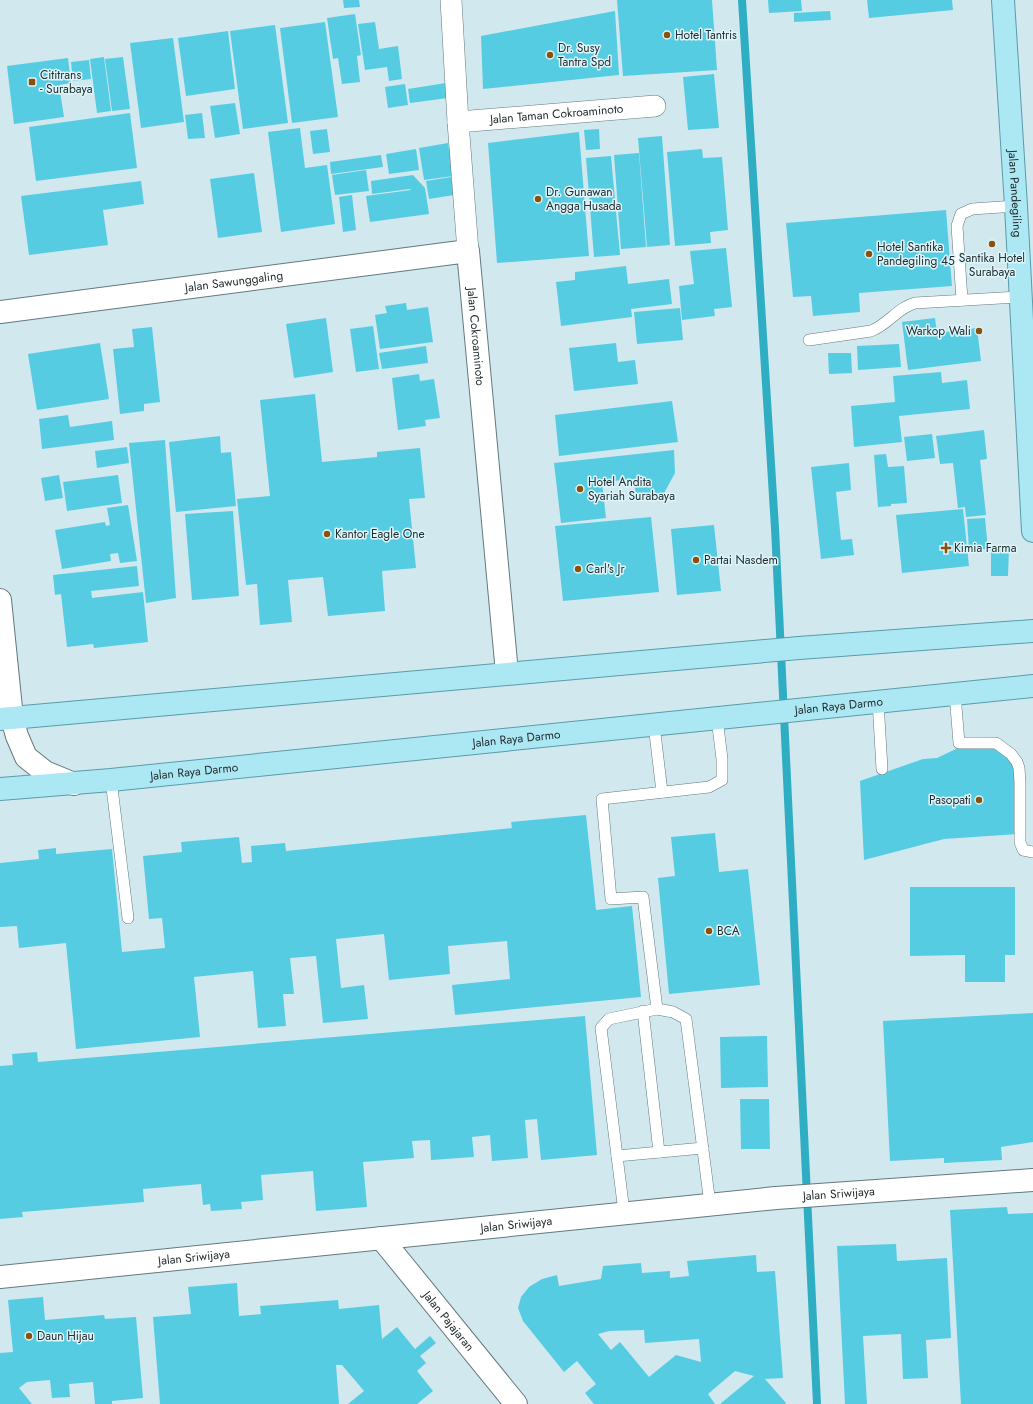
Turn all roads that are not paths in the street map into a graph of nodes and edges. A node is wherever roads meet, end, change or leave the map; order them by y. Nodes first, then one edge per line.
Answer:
1 (451, 0) edge
2 (1003, 0) edge
3 (655, 106) dead end
4 (458, 122) junction
5 (1016, 206) junction
6 (468, 251) junction
7 (1020, 298) junction
8 (962, 300) junction
9 (0, 312) edge
10 (809, 340) dead end
11 (1033, 531) edge
12 (0, 600) edge
13 (1033, 631) edge
14 (507, 673) junction
15 (1033, 686) edge
16 (955, 694) junction
17 (878, 701) junction
18 (717, 718) junction
19 (6, 719) edge
20 (654, 725) junction
21 (882, 769) dead end
22 (111, 780) junction
23 (74, 784) junction
24 (0, 789) edge
25 (662, 792) junction
26 (1033, 852) edge
27 (128, 918) dead end
28 (657, 1009) junction
29 (643, 1011) junction
30 (703, 1148) junction
31 (659, 1152) junction
32 (617, 1156) junction
33 (1033, 1180) edge
34 (710, 1204) junction
35 (624, 1212) junction
36 (381, 1238) junction
37 (0, 1277) edge
38 (516, 1404) edge

1 - 4 street, Jalan Cokroaminoto
2 - 5 main road, Jalan Pandegiling
3 - 4 street, Jalan Taman Cokroaminoto
4 - 6 street, Jalan Cokroaminoto
5 - 7 main road, Jalan Pandegiling
5 - 8 lane
6 - 9 street, Jalan Sawunggaling
6 - 14 street, Jalan Cokroaminoto
7 - 8 lane
7 - 11 main road, Jalan Pandegiling
8 - 10 lane
12 - 19 street
13 - 14 main road
14 - 19 main road
15 - 16 main road, Jalan Raya Darmo
16 - 17 main road, Jalan Raya Darmo
16 - 26 lane
17 - 18 main road, Jalan Raya Darmo
17 - 21 lane
18 - 20 main road, Jalan Raya Darmo
18 - 25 lane
19 - 23 street
20 - 22 main road, Jalan Raya Darmo
20 - 25 lane
22 - 23 main road, Jalan Raya Darmo
22 - 27 lane
23 - 24 main road, Jalan Raya Darmo
25 - 28 lane
28 - 29 lane
28 - 30 lane
29 - 31 lane
29 - 32 lane
30 - 31 lane
30 - 34 lane
31 - 32 lane
32 - 35 lane
33 - 34 street, Jalan Sriwijaya
34 - 35 street, Jalan Sriwijaya
35 - 36 street, Jalan Sriwijaya
36 - 37 street, Jalan Sriwijaya
36 - 38 street, Jalan Pajajaran

